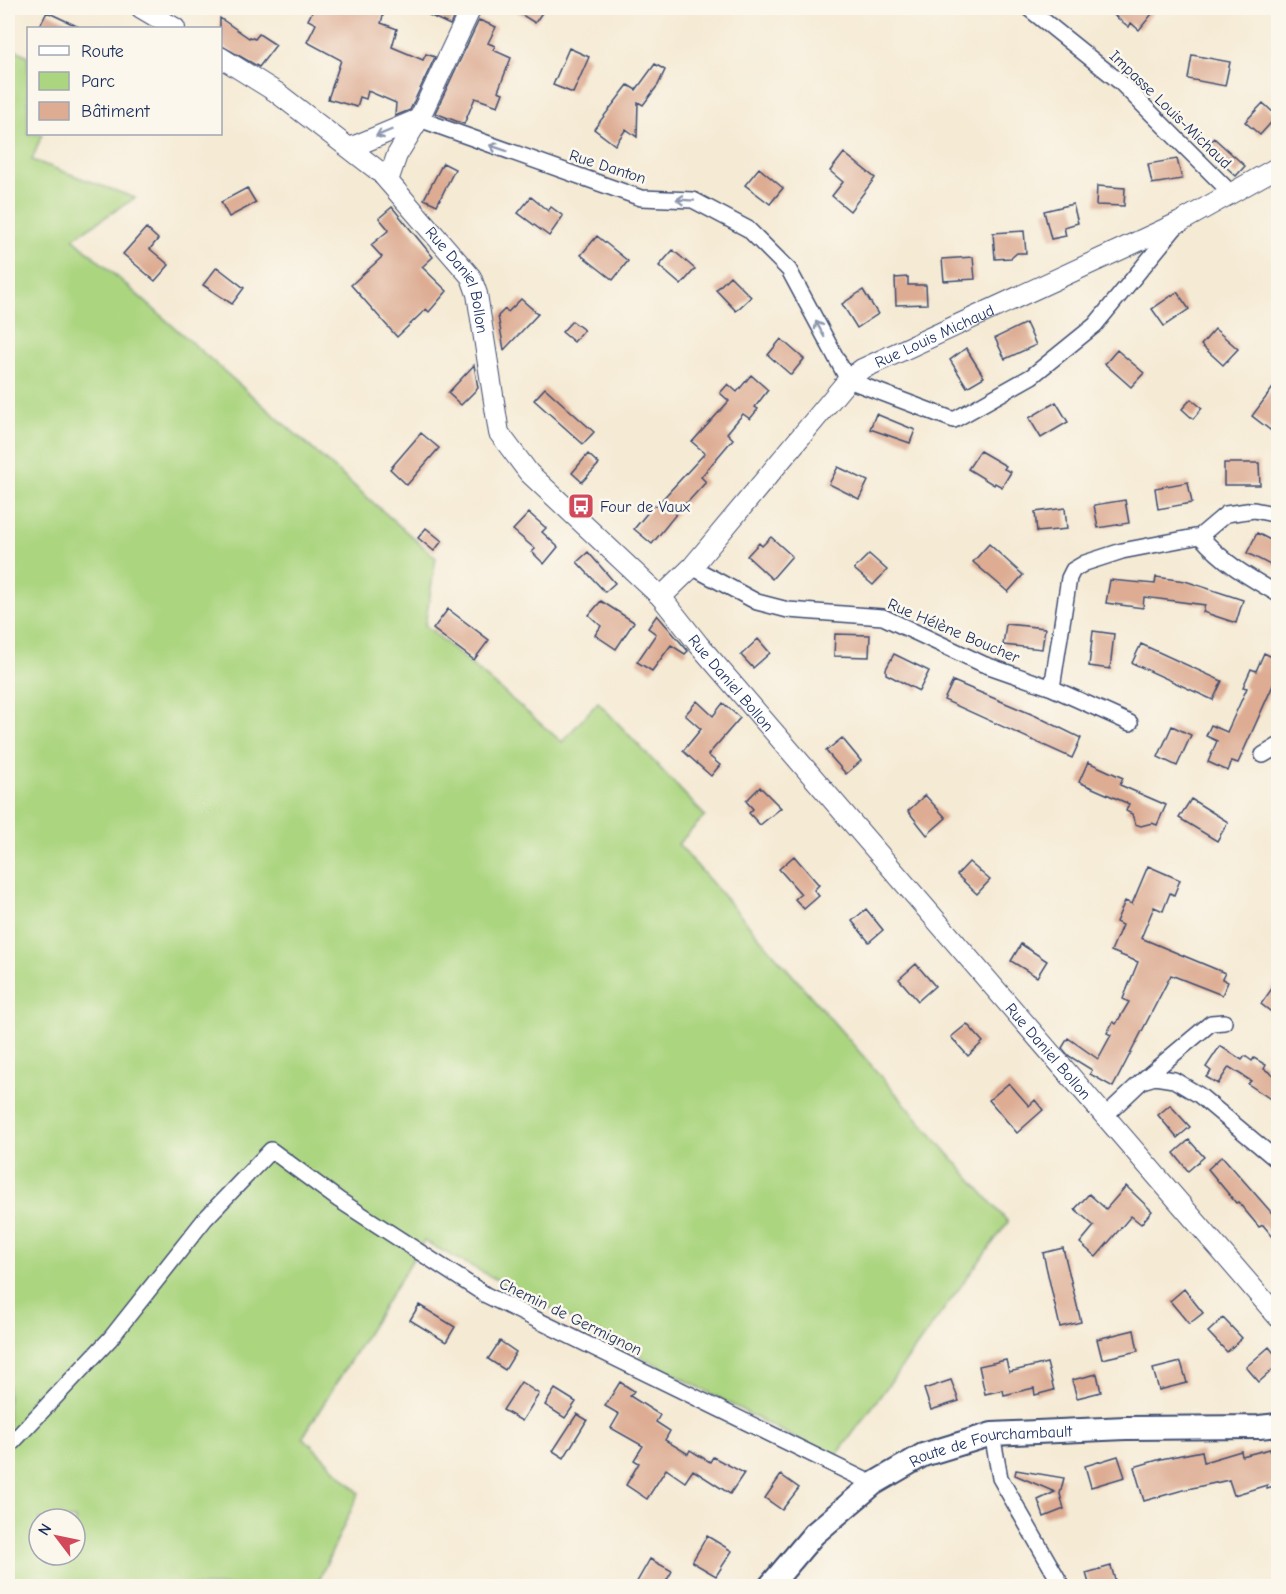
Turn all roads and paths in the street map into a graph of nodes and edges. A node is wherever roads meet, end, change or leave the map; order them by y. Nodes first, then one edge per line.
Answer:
1 (141, 8) edge
2 (471, 8) edge
3 (1028, 8) edge
4 (172, 27) edge
5 (222, 58) edge
6 (419, 119) junction
7 (350, 148) junction
8 (1278, 167) edge
9 (388, 181) junction
10 (1232, 194) junction
11 (1179, 222) junction
12 (848, 380) junction
13 (1278, 515) edge
14 (1200, 536) junction
15 (692, 567) junction
16 (1278, 594) edge
17 (661, 597) junction
18 (1052, 688) junction
19 (1130, 723) dead end
20 (1278, 746) edge
21 (1263, 755) dead end
22 (1224, 1022) dead end
23 (1142, 1081) junction
24 (1105, 1116) junction
25 (1278, 1161) edge
26 (1278, 1317) edge
27 (1272, 1424) edge
28 (992, 1434) junction
29 (8, 1447) edge
30 (873, 1484) junction
31 (770, 1587) edge
32 (1062, 1587) edge

1 - 4 street
2 - 6 street
3 - 10 street, Impasse Louis-Michaud
5 - 7 street, Rue Daniel Bollon
6 -> 7 street
6 - 9 street
12 -> 6 street, Rue Danton
7 - 9 street, Rue Daniel Bollon
8 - 10 street, Rue Louis Michaud
9 - 17 street, Rue Daniel Bollon
10 - 11 street, Rue Louis Michaud
11 - 12 street, Rue Louis Michaud
11 - 12 street
12 - 15 street, Rue Louis Michaud
13 - 14 street
14 - 16 street
14 - 18 street
15 - 17 street, Rue Louis Michaud
15 - 18 street, Rue Hélène Boucher
17 - 24 street, Rue Daniel Bollon
18 - 19 street, Rue Hélène Boucher
20 - 21 street
22 - 23 street
23 - 24 street
23 - 25 street
24 - 26 street, Rue Daniel Bollon
27 - 28 main road, Route de Fourchambault
28 - 30 main road, Route de Fourchambault
28 - 32 street
29 - 30 street, Chemin de Germignon
30 - 31 main road, Route de Fourchambault

